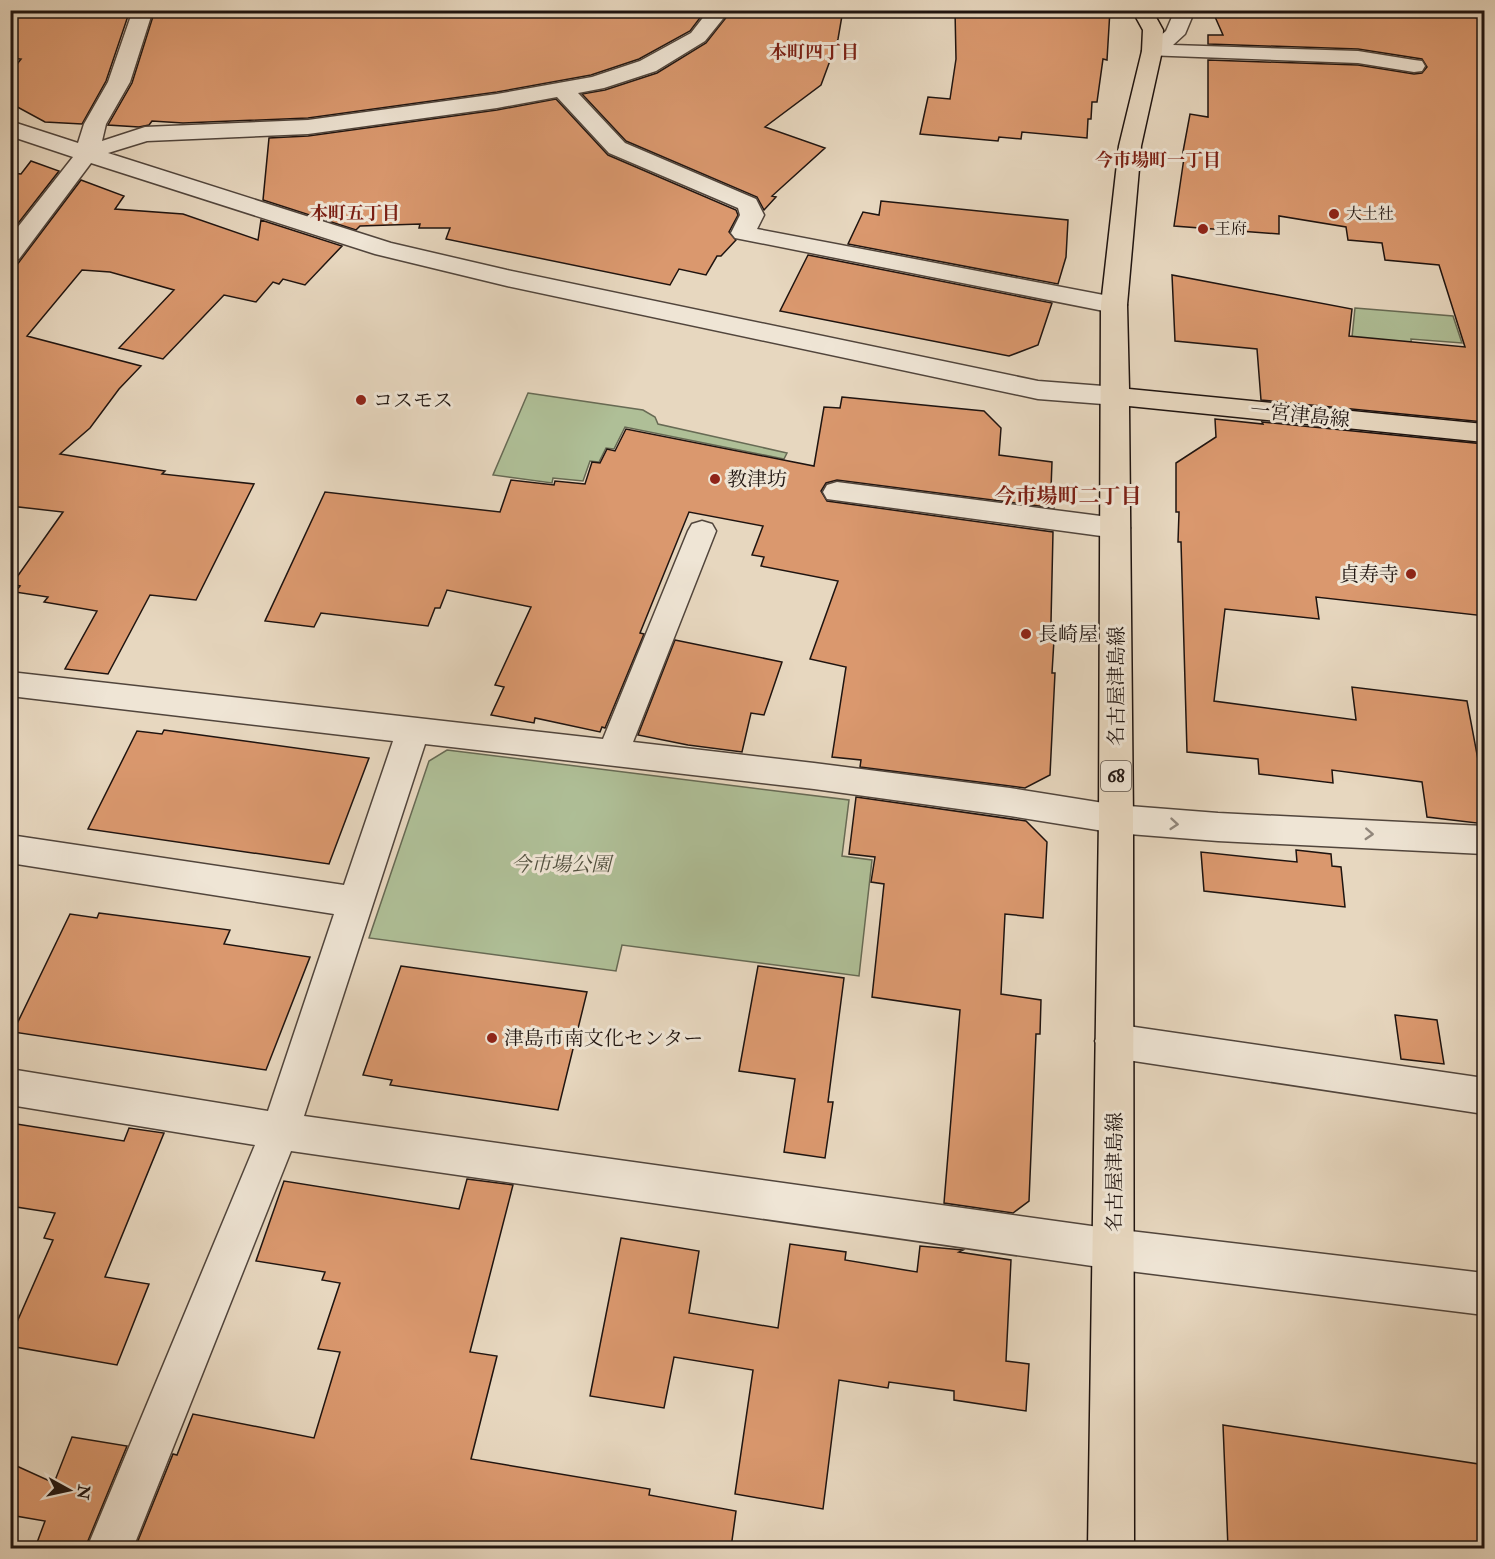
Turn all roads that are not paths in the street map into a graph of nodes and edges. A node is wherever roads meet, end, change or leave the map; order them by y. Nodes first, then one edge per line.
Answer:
1 (143, 10) edge
2 (720, 10) edge
3 (1142, 10) edge
4 (1185, 10) edge
5 (1152, 51) junction
6 (1414, 66) dead end
7 (562, 89) junction
8 (10, 128) edge
9 (87, 153) junction
10 (10, 254) edge
11 (1114, 305) junction
12 (1116, 396) junction
13 (1485, 433) edge
14 (837, 492) dead end
15 (1116, 528) junction
16 (702, 531) dead end
17 (10, 684) edge
18 (413, 730) junction
19 (613, 753) junction
20 (1116, 819) junction
21 (1485, 840) edge
22 (10, 849) edge
23 (356, 902) junction
24 (1114, 1041) junction
25 (10, 1087) edge
26 (1485, 1096) edge
27 (280, 1131) junction
28 (1113, 1249) junction
29 (1485, 1294) edge
30 (110, 1548) edge
31 (1111, 1548) edge

1 - 9 street
2 - 7 street
3 - 5 main road, 名古屋津島線 / 68
4 - 5 street
5 - 6 street
5 - 11 main road, 名古屋津島線 / 68
7 - 9 street
7 - 11 street
8 - 9 street
9 - 10 street
9 - 12 street
11 - 12 main road, 名古屋津島線 / 68
12 - 13 main road, 一宮津島線
12 - 15 main road, 名古屋津島線 / 68
14 - 15 street
15 - 20 main road, 名古屋津島線 / 68
16 - 19 street
17 - 18 street
18 - 19 street
18 - 23 street
19 - 20 street
20 -> 21 street
20 - 24 main road, 名古屋津島線 / 68
22 - 23 street
23 - 27 street
24 - 26 street
24 - 28 main road, 名古屋津島線 / 68
25 - 27 street
27 - 28 street
27 - 30 street
28 - 29 street
28 - 31 main road, 名古屋津島線 / 68

